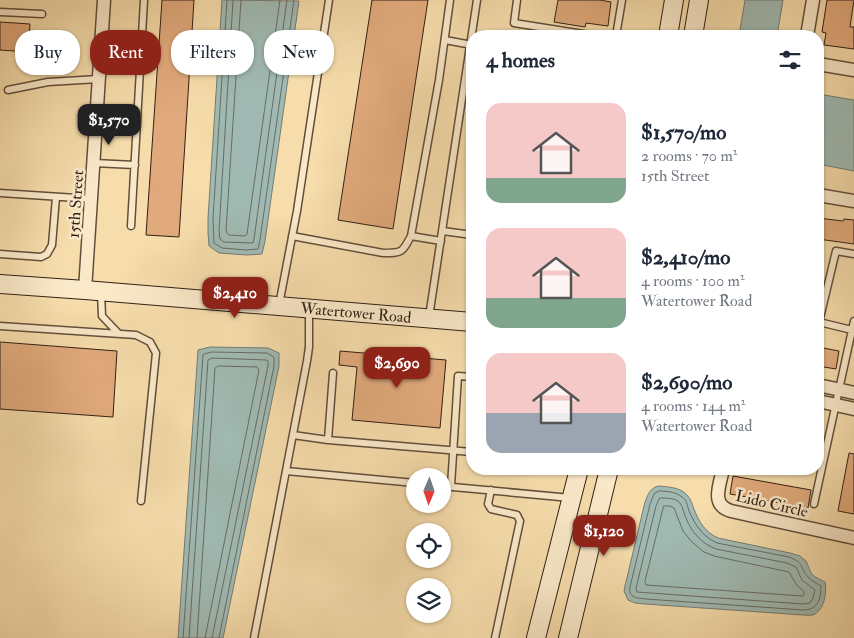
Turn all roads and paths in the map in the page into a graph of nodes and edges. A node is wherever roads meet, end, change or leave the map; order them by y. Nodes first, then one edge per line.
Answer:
1 (104, 0) edge
2 (144, 0) edge
3 (329, 0) edge
4 (450, 0) edge
5 (477, 0) edge
6 (517, 0) edge
7 (622, 0) edge
8 (674, 0) edge
9 (699, 0) edge
10 (813, 0) edge
11 (0, 12) edge
12 (42, 14) dead end
13 (102, 30) edge
14 (142, 30) edge
15 (473, 30) edge
16 (550, 30) edge
17 (617, 30) edge
18 (669, 30) edge
19 (694, 30) edge
20 (808, 30) edge
21 (445, 40) junction
22 (466, 44) edge
23 (824, 65) edge
24 (854, 70) edge
25 (90, 75) edge
26 (100, 75) edge
27 (140, 75) edge
28 (466, 77) edge
29 (8, 90) dead end
30 (94, 163) junction
31 (135, 166) junction
32 (0, 193) edge
33 (824, 195) edge
34 (56, 197) junction
35 (92, 199) junction
36 (854, 201) edge
37 (131, 226) dead end
38 (442, 231) junction
39 (466, 234) edge
40 (292, 236) junction
41 (412, 236) junction
42 (441, 241) junction
43 (0, 254) edge
44 (854, 254) edge
45 (0, 284) edge
46 (93, 290) junction
47 (824, 298) edge
48 (279, 306) junction
49 (309, 308) junction
50 (429, 318) junction
51 (466, 321) edge
52 (854, 321) edge
53 (824, 323) edge
54 (0, 326) edge
55 (852, 330) junction
56 (119, 334) junction
57 (333, 373) dead end
58 (466, 377) edge
59 (824, 386) edge
60 (840, 390) junction
61 (854, 393) edge
62 (824, 403) edge
63 (836, 405) junction
64 (854, 409) edge
65 (293, 435) junction
66 (328, 440) junction
67 (453, 450) junction
68 (466, 451) edge
69 (824, 452) edge
70 (286, 471) junction
71 (578, 475) edge
72 (608, 475) edge
73 (722, 475) edge
74 (819, 475) edge
75 (406, 482) edge
76 (451, 486) joint
77 (491, 490) junction
78 (572, 498) junction
79 (141, 501) dead end
80 (814, 504) dead end
81 (854, 538) edge
82 (254, 638) edge
83 (495, 638) edge
84 (536, 638) edge
85 (568, 638) edge

1 - 13 street, 15th Street
2 - 14 lane
3 - 40 lane
4 - 21 lane
5 - 15 lane
6 - 16 lane
7 - 17 lane
8 - 18 street
9 - 19 street
10 - 20 street
11 - 12 lane
21 - 22 lane
21 - 41 lane
23 - 24 street
25 - 29 lane
26 - 30 street, 15th Street
27 - 31 lane
28 - 38 lane
30 - 31 lane
30 - 35 street, 15th Street
31 - 37 lane
32 - 34 lane
33 - 36 street
34 - 35 lane
34 - 43 lane
35 - 46 street, 15th Street
38 - 39 lane
38 - 42 lane
40 - 41 lane
40 - 48 lane
41 - 42 lane
42 - 50 lane
44 - 47 lane
45 - 46 street, Watertower Road
46 - 48 street, Watertower Road
46 - 56 lane
48 - 49 street, Watertower Road
49 - 50 street, Watertower Road
49 - 65 lane
50 - 51 street, Watertower Road
52 - 55 lane
53 - 55 lane
54 - 56 lane
55 - 60 lane
56 - 79 lane
57 - 66 lane
58 - 67 lane
59 - 60 street
60 - 61 street
60 - 63 lane
62 - 63 street
63 - 64 street
63 - 69 lane
65 - 66 lane
65 - 70 lane
66 - 67 lane
67 - 68 lane
67 - 76 lane
70 - 75 lane
70 - 82 lane
71 - 78 street
72 - 85 street
73 - 81 street, Lido Circle
74 - 80 lane
76 - 77 lane
77 - 78 lane
77 - 83 lane
78 - 84 street

